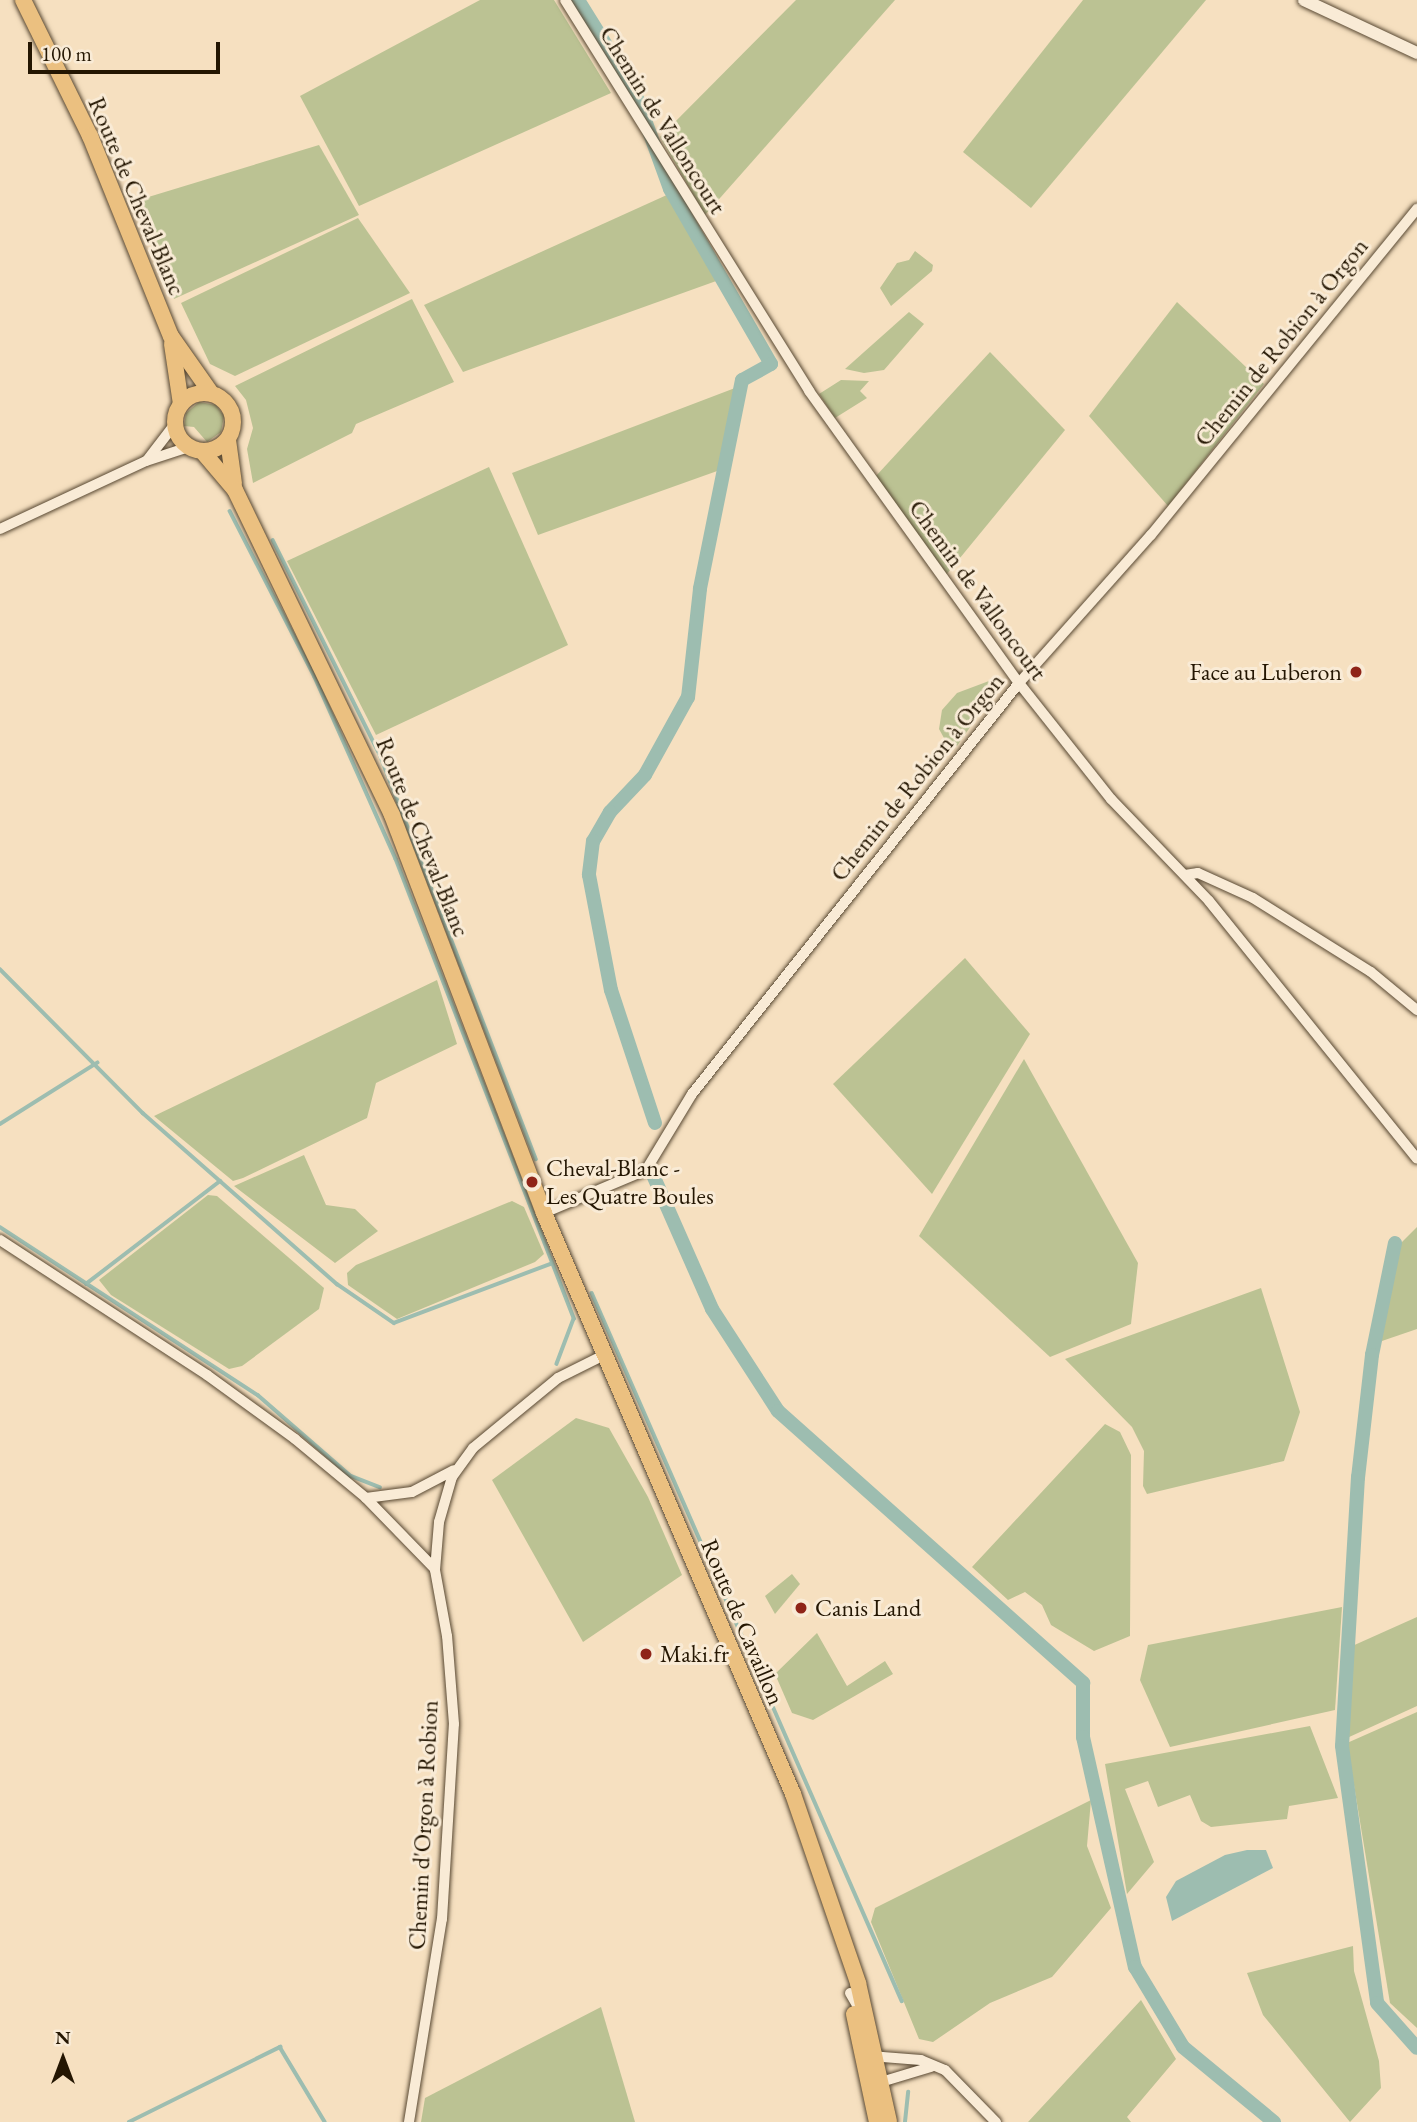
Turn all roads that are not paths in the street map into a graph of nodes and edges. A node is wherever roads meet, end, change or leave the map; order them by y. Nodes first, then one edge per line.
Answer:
1 (23, 0) edge
2 (565, 0) edge
3 (1304, 0) edge
4 (1417, 53) edge
5 (1417, 209) edge
6 (171, 336) junction
7 (211, 393) junction
8 (181, 404) junction
9 (175, 424) junction
10 (228, 440) junction
11 (196, 449) junction
12 (146, 461) junction
13 (235, 490) junction
14 (0, 529) edge
15 (1018, 684) junction
16 (1185, 875) junction
17 (1417, 1010) edge
18 (1417, 1159) edge
19 (544, 1213) junction
20 (0, 1240) edge
21 (604, 1355) junction
22 (457, 1468) junction
23 (366, 1498) junction
24 (435, 1570) junction
25 (832, 1909) junction
26 (850, 1993) junction
27 (872, 2055) junction
28 (931, 2067) junction
29 (875, 2081) junction
30 (409, 2122) edge
31 (877, 2122) edge
32 (889, 2122) edge
33 (996, 2122) edge

1 - 6 main road, Route de Cheval-Blanc
2 - 15 street, Chemin de Valloncourt
3 - 4 street
5 - 15 street, Chemin de Robion à Orgon
6 - 7 main road, Route de Cheval-Blanc
6 - 8 main road, Route de Cheval-Blanc
7 - 8 main road
7 - 10 main road
8 - 9 main road
9 - 11 main road
9 - 12 street
10 - 11 main road
10 - 13 main road, Route de Cheval-Blanc
11 - 12 street
11 - 13 main road, Route de Cheval-Blanc
12 - 14 street
13 - 19 main road, Route de Cheval-Blanc
15 - 16 street, Chemin de Valloncourt
15 - 19 street, Chemin de Robion à Orgon
16 - 17 street
16 - 18 street, Chemin de Valloncourt
19 - 21 main road, Route de Cheval-Blanc
20 - 23 street
21 - 22 street, Chemin d'Orgon à Robion
21 - 25 main road, Route de Cavaillon
22 - 23 street
22 - 24 street, Chemin d'Orgon à Robion
23 - 24 street
24 - 30 street, Chemin d'Orgon à Robion
25 - 26 main road, Route de Cavaillon
25 - 27 main road, Route de Cavaillon
26 - 27 street
26 - 29 main road, Route de Cavaillon
27 - 28 street
27 - 29 main road, Route de Cavaillon
28 - 29 street
28 - 33 street
29 - 31 main road, Route de Cavaillon
29 - 32 main road, Route de Cavaillon

